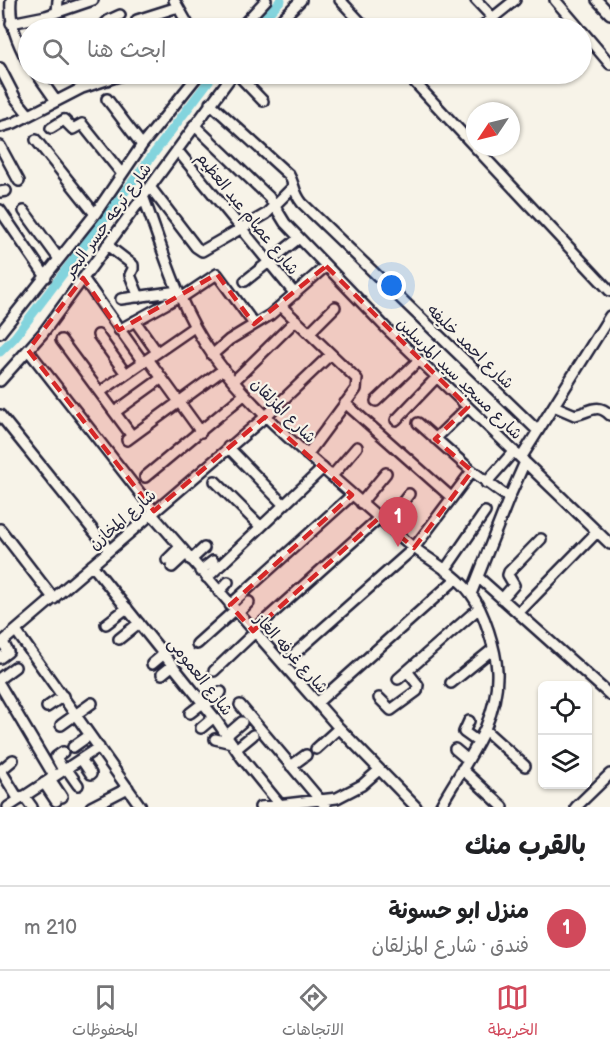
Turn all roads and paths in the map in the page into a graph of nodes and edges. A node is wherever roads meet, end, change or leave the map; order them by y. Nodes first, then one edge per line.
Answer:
1 (10, 0) edge
2 (58, 0) edge
3 (93, 0) edge
4 (266, 0) edge
5 (301, 0) edge
6 (340, 0) edge
7 (476, 0) edge
8 (515, 0) edge
9 (555, 0) edge
10 (597, 0) edge
11 (177, 2) edge
12 (57, 12) junction
13 (610, 14) edge
14 (120, 15) dead end
15 (46, 16) joint
16 (34, 18) edge
17 (113, 18) edge
18 (141, 18) edge
19 (185, 18) edge
20 (249, 18) edge
21 (283, 18) edge
22 (357, 18) edge
23 (493, 18) joint
24 (570, 18) edge
25 (18, 21) edge
26 (11, 22) junction
27 (18, 40) edge
28 (592, 44) edge
29 (610, 64) edge
30 (0, 68) edge
31 (44, 84) edge
32 (90, 84) edge
33 (191, 84) edge
34 (219, 84) edge
35 (245, 84) edge
36 (416, 84) edge
37 (107, 99) dead end
38 (56, 101) junction
39 (263, 101) dead end
40 (210, 103) junction
41 (29, 115) junction
42 (194, 125) junction
43 (0, 127) edge
44 (51, 128) dead end
45 (466, 137) edge
46 (36, 140) dead end
47 (142, 145) junction
48 (0, 146) edge
49 (177, 150) junction
50 (483, 156) edge
51 (122, 174) junction
52 (19, 181) dead end
53 (150, 187) junction
54 (293, 187) junction
55 (143, 196) junction
56 (275, 206) junction
57 (0, 210) edge
58 (24, 211) dead end
59 (95, 214) junction
60 (241, 228) junction
61 (299, 238) junction
62 (107, 245) junction
63 (59, 260) junction
64 (269, 263) junction
65 (326, 266) junction
66 (46, 277) junction
67 (83, 278) junction
68 (245, 281) dead end
69 (610, 291) edge
70 (295, 294) junction
71 (180, 295) junction
72 (139, 297) junction
73 (121, 299) dead end
74 (281, 306) junction
75 (335, 307) dead end
76 (610, 316) edge
77 (296, 320) junction
78 (135, 321) junction
79 (254, 324) junction
80 (194, 327) junction
81 (119, 330) junction
82 (0, 333) edge
83 (309, 333) junction
84 (98, 336) dead end
85 (61, 340) dead end
86 (28, 350) junction
87 (157, 352) junction
88 (331, 354) junction
89 (212, 355) junction
90 (419, 360) junction
91 (145, 361) junction
92 (224, 369) junction
93 (126, 374) junction
94 (437, 377) junction
95 (162, 378) junction
96 (0, 381) edge
97 (234, 381) junction
98 (100, 392) junction
99 (245, 394) junction
100 (179, 402) junction
101 (376, 402) dead end
102 (345, 403) junction
103 (554, 406) junction
104 (468, 407) junction
105 (115, 412) junction
106 (0, 415) edge
107 (610, 415) edge
108 (264, 417) junction
109 (396, 420) dead end
110 (418, 423) dead end
111 (538, 431) junction
112 (201, 432) junction
113 (435, 439) junction
114 (228, 447) junction
115 (357, 447) dead end
116 (307, 455) junction
117 (520, 457) junction
118 (323, 468) junction
119 (472, 471) junction
120 (386, 473) dead end
121 (332, 476) junction
122 (145, 477) dead end
123 (215, 481) dead end
124 (486, 483) junction
125 (409, 494) dead end
126 (352, 495) junction
127 (451, 497) junction
128 (509, 498) junction
129 (361, 503) junction
130 (284, 505) junction
131 (152, 512) junction
132 (485, 512) dead end
133 (382, 521) junction
134 (261, 527) junction
135 (0, 529) edge
136 (597, 532) junction
137 (541, 539) dead end
138 (610, 544) edge
139 (414, 548) junction
140 (204, 549) dead end
141 (109, 550) junction
142 (186, 554) junction
143 (213, 561) dead end
144 (169, 564) dead end
145 (92, 565) junction
146 (445, 570) junction
147 (204, 574) junction
148 (478, 577) junction
149 (456, 579) junction
150 (228, 582) dead end
151 (219, 592) junction
152 (471, 594) junction
153 (54, 599) junction
154 (502, 599) junction
155 (249, 602) dead end
156 (127, 608) junction
157 (479, 608) junction
158 (234, 610) junction
159 (518, 613) junction
160 (139, 623) junction
161 (106, 624) dead end
162 (16, 631) junction
163 (254, 632) junction
164 (119, 639) dead end
165 (1, 643) edge
166 (197, 644) dead end
167 (493, 649) junction
168 (164, 654) junction
169 (0, 658) edge
170 (152, 664) dead end
171 (283, 664) junction
172 (173, 665) junction
173 (15, 667) dead end
174 (214, 670) dead end
175 (407, 671) junction
176 (162, 674) dead end
177 (0, 678) edge
178 (398, 679) dead end
179 (451, 684) dead end
180 (0, 685) edge
181 (221, 692) dead end
182 (610, 695) edge
183 (63, 696) junction
184 (379, 698) dead end
185 (92, 703) dead end
186 (317, 703) junction
187 (204, 704) junction
188 (240, 705) dead end
189 (47, 707) dead end
190 (190, 713) dead end
191 (76, 714) junction
192 (214, 717) junction
193 (469, 721) dead end
194 (242, 722) dead end
195 (61, 725) dead end
196 (201, 728) dead end
197 (339, 728) junction
198 (485, 730) junction
199 (90, 735) junction
200 (253, 735) dead end
201 (214, 739) dead end
202 (232, 742) junction
203 (478, 742) junction
204 (73, 747) dead end
205 (99, 747) junction
206 (316, 749) dead end
207 (455, 749) dead end
208 (63, 752) dead end
209 (306, 755) dead end
210 (81, 759) junction
211 (13, 760) dead end
212 (468, 760) junction
213 (291, 766) junction
214 (525, 766) dead end
215 (65, 769) junction
216 (462, 769) junction
217 (379, 770) junction
218 (1, 771) edge
219 (92, 774) dead end
220 (610, 774) edge
221 (50, 779) junction
222 (78, 785) dead end
223 (128, 788) junction
224 (22, 798) junction
225 (59, 799) dead end
226 (323, 804) edge
227 (281, 806) edge
228 (8, 807) edge
229 (32, 807) edge
230 (91, 807) edge
231 (141, 807) edge
232 (260, 807) edge
233 (416, 807) edge
234 (440, 807) edge
235 (503, 807) edge
236 (576, 807) edge

1 - 26 street
2 - 12 street
3 - 12 street
4 - 20 street
5 - 21 street
6 - 22 street
7 - 23 street
8 - 23 street
9 - 24 street
10 - 13 street
11 - 18 street
11 - 19 street
12 - 15 street
14 - 17 street
15 - 16 street
25 - 26 street
26 - 27 street
28 - 29 street
30 - 41 street
31 - 38 street
32 - 38 street
33 - 47 street, شارع ترعه جسر البحر
34 - 40 street, شارع ترعه جسر البحر
35 - 39 street
36 - 45 street
37 - 47 street
38 - 41 street
40 - 42 street, شارع ترعه جسر البحر
40 - 54 street, شارع احمد خليفه
41 - 43 street
42 - 49 street, شارع ترعه جسر البحر
42 - 56 street, شارع مسجد سيد المرسلين
44 - 51 street
46 - 59 street
47 - 51 street, شارع ترعه جسر البحر
48 - 52 street
49 - 53 street, شارع ترعه جسر البحر
49 - 60 street, شارع عصام عبد العظيم
50 - 69 street
51 - 59 street, شارع ترعه جسر البحر
53 - 55 street, شارع ترعه جسر البحر
53 - 60 street
54 - 56 street
54 - 111 street, شارع احمد خليفه
55 - 62 street, شارع ترعه جسر البحر
55 - 71 street, شارع المزلقان
56 - 60 street
56 - 61 street, شارع مسجد سيد المرسلين
57 - 66 street
58 - 63 street
59 - 63 street, شارع ترعه جسر البحر
60 - 64 street, شارع عصام عبد العظيم
61 - 64 street
61 - 65 street, شارع مسجد سيد المرسلين
62 - 67 street, شارع ترعه جسر البحر
62 - 72 street
63 - 66 street, شارع ترعه جسر البحر
64 - 68 street
64 - 70 street, شارع عصام عبد العظيم
65 - 70 street
65 - 90 street, شارع مسجد سيد المرسلين
66 - 82 street, شارع ترعه جسر البحر
67 - 81 street
67 - 86 street, شارع ترعه جسر البحر
70 - 74 street
71 - 72 street
71 - 78 street
71 - 79 street
71 - 80 street, شارع المزلقان
72 - 73 street
74 - 77 street
74 - 79 street
75 - 83 street
76 - 103 street
77 - 83 street
77 - 97 street
78 - 81 street
78 - 87 street
79 - 89 street
80 - 87 street
80 - 89 street, شارع المزلقان
81 - 91 street
83 - 88 street
84 - 93 street
85 - 98 street
86 - 96 street, شارع ترعه جسر البحر
86 - 131 street, شارع غرفه الغاز
87 - 91 street
88 - 102 street
88 - 108 street, شارع المخازن
89 - 92 street, شارع المزلقان
90 - 94 street, شارع مسجد سيد المرسلين
90 - 101 street
91 - 93 street
91 - 95 street
92 - 97 street, شارع المزلقان
92 - 100 street
93 - 98 street
94 - 104 street, شارع مسجد سيد المرسلين
94 - 109 street
95 - 100 street
95 - 105 street
97 - 99 street, شارع المزلقان
98 - 105 street
99 - 108 street, شارع المزلقان
99 - 112 street
100 - 105 street
100 - 112 street
102 - 116 street
102 - 127 street
103 - 107 street
103 - 111 street
104 - 113 street
104 - 117 street, شارع مسجد سيد المرسلين
106 - 141 street
108 - 114 street, شارع المخازن
108 - 116 street, شارع المزلقان
110 - 113 street
111 - 117 street
112 - 122 street
113 - 119 street
114 - 130 street
114 - 131 street, شارع المخازن
115 - 121 street
116 - 118 street, شارع المزلقان
117 - 124 street
117 - 128 street
117 - 136 street, شارع مسجد سيد المرسلين
118 - 121 street, شارع المزلقان
118 - 130 street
119 - 124 street
119 - 127 street
120 - 129 street
121 - 126 street, شارع المزلقان
123 - 134 street
124 - 128 street
125 - 133 street
126 - 129 street, شارع المزلقان
126 - 158 street
127 - 139 street
128 - 148 street
129 - 133 street, شارع المزلقان
130 - 134 street
131 - 141 street, شارع المخازن
131 - 142 street, شارع غرفه الغاز
132 - 146 street
133 - 139 street, شارع المزلقان
133 - 163 street
134 - 147 street
135 - 153 street
136 - 138 street, شارع مسجد سيد المرسلين
136 - 159 street
137 - 154 street
139 - 146 street, شارع المزلقان
139 - 171 street
140 - 142 street
141 - 145 street, شارع المخازن
142 - 144 street
142 - 147 street, شارع غرفه الغاز
143 - 147 street
145 - 153 street, شارع المخازن
145 - 156 street, شارع العمومى
146 - 149 street, شارع المزلقان
147 - 151 street, شارع غرفه الغاز
148 - 152 street
148 - 154 street
149 - 152 street, شارع المزلقان
149 - 186 street
150 - 151 street
151 - 158 street, شارع غرفه الغاز
152 - 157 street, شارع المزلقان
153 - 162 street, شارع المخازن
154 - 159 street
155 - 158 street
156 - 160 street, شارع العمومى
156 - 161 street
157 - 167 street, شارع المزلقان
157 - 175 street
158 - 163 street, شارع غرفه الغاز
158 - 166 street
159 - 182 street
160 - 164 street
160 - 168 street, شارع العمومى
162 - 165 street, شارع المخازن
162 - 183 street
163 - 171 street, شارع غرفه الغاز
163 - 174 street
165 - 169 street
167 - 179 street
167 - 198 street, شارع المزلقان
168 - 170 street
168 - 172 street, شارع العمومى
171 - 186 street, شارع غرفه الغاز
172 - 176 street
172 - 187 street, شارع العمومى
173 - 177 street
175 - 178 street
175 - 184 street
180 - 221 street
181 - 187 street
183 - 189 street
183 - 191 street
185 - 191 street
186 - 197 street, شارع غرفه الغاز
187 - 190 street
187 - 192 street, شارع العمومى
188 - 213 street
191 - 195 street
191 - 199 street
192 - 196 street
192 - 202 street, شارع العمومى
193 - 203 street
194 - 202 street
197 - 206 street
197 - 217 street, شارع غرفه الغاز
198 - 203 street, شارع المزلقان
198 - 214 street
199 - 204 street
199 - 205 street
200 - 202 street
201 - 202 street
202 - 227 street, شارع العمومى
203 - 212 street, شارع المزلقان
205 - 210 street
205 - 223 street
207 - 212 street
208 - 215 street
209 - 213 street
210 - 215 street
210 - 219 street
211 - 218 street
212 - 216 street, شارع المزلقان
213 - 226 street
215 - 221 street
215 - 222 street
216 - 234 street, شارع المزلقان
216 - 235 street
217 - 226 street
217 - 233 street, شارع غرفه الغاز
218 - 224 street
220 - 236 street
221 - 224 street
221 - 225 street
223 - 230 street
223 - 231 street
224 - 228 street
224 - 229 street
226 - 227 street
227 - 232 street

